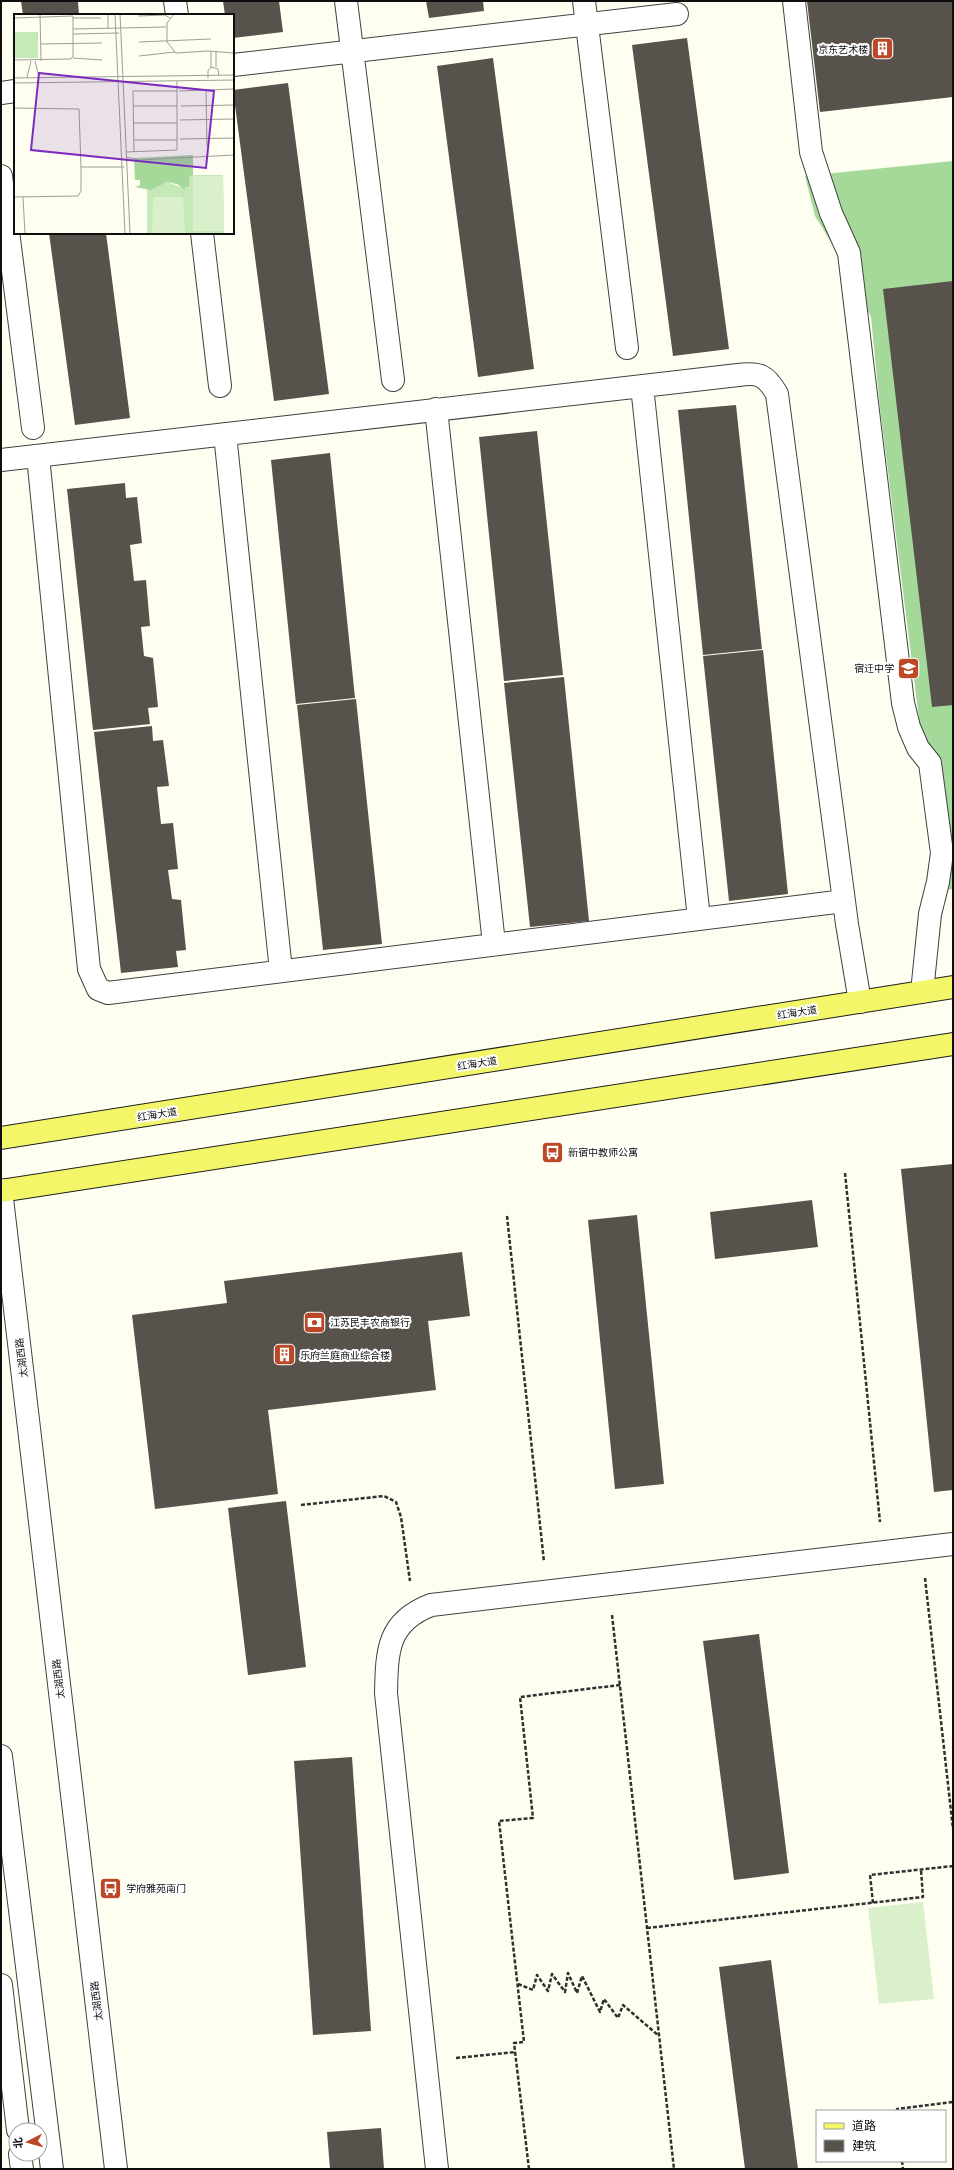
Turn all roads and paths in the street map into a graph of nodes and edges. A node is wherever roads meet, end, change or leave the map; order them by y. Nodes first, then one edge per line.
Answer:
1 (176, 1) edge
2 (346, 1) edge
3 (584, 1) edge
4 (794, 1) edge
5 (177, 14) edge
6 (677, 14) dead end
7 (587, 24) junction
8 (352, 51) junction
9 (234, 65) edge
10 (14, 91) edge
11 (1, 93) edge
12 (1, 176) edge
13 (202, 234) edge
14 (627, 348) dead end
15 (393, 380) dead end
16 (220, 386) dead end
17 (642, 386) junction
18 (436, 409) junction
19 (33, 428) dead end
20 (225, 434) junction
21 (38, 456) junction
22 (1, 460) edge
23 (844, 901) junction
24 (699, 919) junction
25 (494, 944) junction
26 (281, 971) junction
27 (953, 987) edge
28 (922, 992) junction
29 (860, 1002) junction
30 (953, 1044) edge
31 (1, 1138) edge
32 (845, 1173) dead end
33 (1, 1191) edge
34 (507, 1216) dead end
35 (301, 1505) dead end
36 (953, 1544) edge
37 (921, 1548) junction
38 (883, 1553) junction
39 (608, 1585) junction
40 (547, 1592) junction
41 (414, 1612) junction
42 (620, 1685) junction
43 (1, 1756) edge
44 (953, 1829) edge
45 (953, 1866) edge
46 (921, 1870) junction
47 (873, 1903) junction
48 (647, 1928) junction
49 (518, 1983) junction
50 (1, 1985) edge
51 (659, 2036) junction
52 (516, 2052) junction
53 (426, 2061) junction
54 (953, 2102) edge
55 (897, 2110) edge
56 (17, 2122) edge
57 (49, 2168) edge
58 (116, 2169) edge
59 (438, 2169) edge
60 (529, 2169) edge
61 (674, 2169) edge

1 - 5 street
2 - 8 street
3 - 7 street
4 - 28 street
6 - 7 street
7 - 8 street
7 - 14 street
8 - 9 street
8 - 15 street
10 - 11 street
12 - 19 street
13 - 16 street
17 - 18 street
17 - 23 street
17 - 24 street
18 - 20 street
18 - 25 street
20 - 21 street
20 - 26 street
21 - 22 street
21 - 26 street
23 - 24 street
23 - 29 street
24 - 25 street
25 - 26 street
27 - 28 main road, 红海大道
28 - 29 main road, 红海大道
29 - 31 main road, 红海大道
30 - 33 main road
32 - 38 path
33 - 58 street, 太湖西路
34 - 40 path
35 - 41 path
36 - 37 street
37 - 38 street
37 - 44 path
38 - 39 street
39 - 40 street
39 - 42 path
40 - 41 street
41 - 53 street
42 - 48 path
42 - 49 path
43 - 57 street
45 - 46 path
46 - 47 path
46 - 47 path
47 - 48 path
48 - 51 path
49 - 51 path
49 - 52 path
50 - 56 street
51 - 61 path
52 - 53 path
52 - 60 path
53 - 59 street
54 - 55 path

